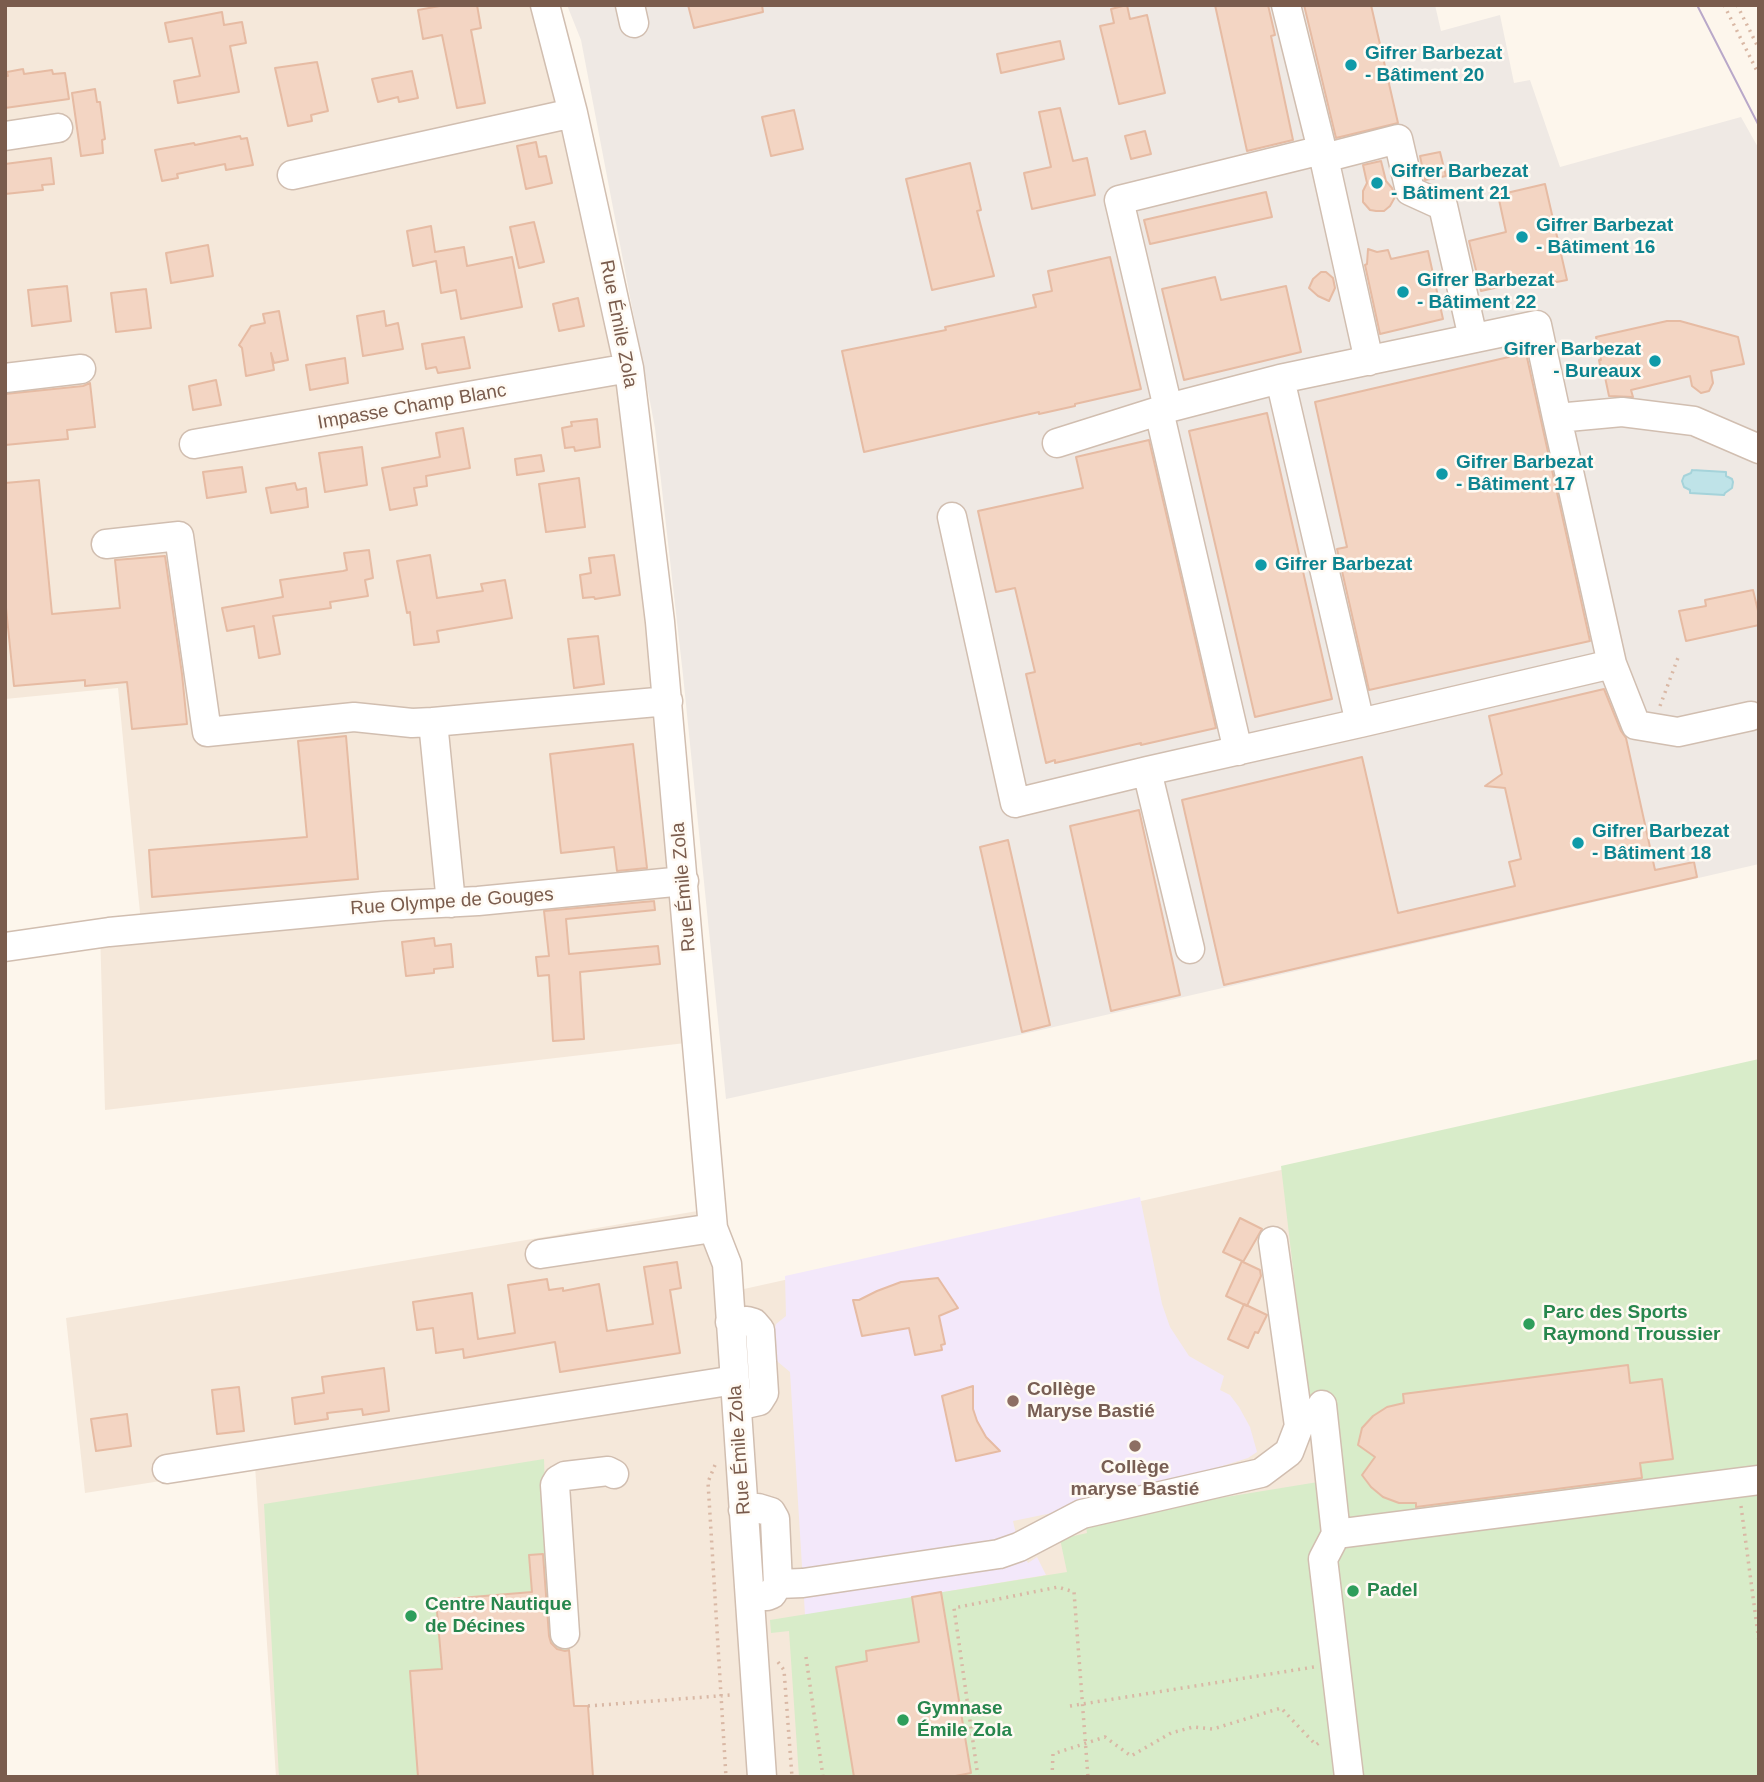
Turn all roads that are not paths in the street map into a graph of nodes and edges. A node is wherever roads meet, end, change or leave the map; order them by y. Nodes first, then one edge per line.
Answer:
1 (545, 5) edge
2 (1286, 5) edge
3 (573, 113) junction
4 (58, 128) dead end
5 (5, 136) edge
6 (1323, 154) junction
7 (292, 175) dead end
8 (1472, 338) junction
9 (1369, 361) junction
10 (629, 368) junction
11 (81, 369) dead end
12 (5, 378) edge
13 (1280, 379) junction
14 (1164, 410) junction
15 (1557, 418) junction
16 (1057, 443) dead end
17 (194, 444) dead end
18 (1759, 449) edge
19 (952, 517) dead end
20 (106, 544) dead end
21 (1612, 664) junction
22 (667, 701) junction
23 (1751, 716) dead end
24 (433, 722) junction
25 (1360, 723) junction
26 (1238, 751) junction
27 (1147, 771) junction
28 (684, 881) junction
29 (451, 903) junction
30 (5, 947) edge
31 (1190, 949) dead end
32 (713, 1228) junction
33 (1273, 1241) dead end
34 (540, 1254) dead end
35 (736, 1393) junction
36 (1322, 1405) dead end
37 (167, 1469) dead end
38 (614, 1474) dead end
39 (1749, 1482) edge
40 (743, 1510) junction
41 (1336, 1534) junction
42 (778, 1584) junction
43 (750, 1599) junction
44 (565, 1634) dead end
45 (762, 1777) edge
46 (1349, 1777) edge

1 - 3 street, Rue Émile Zola
2 - 6 street
3 - 7 street
3 - 10 street, Rue Émile Zola
4 - 5 street
6 - 8 street
6 - 9 street
6 - 14 street
8 - 9 street
8 - 15 street
9 - 13 street
10 - 17 street, Impasse Champ Blanc
10 - 22 street, Rue Émile Zola
11 - 12 street
13 - 14 street
13 - 25 street
14 - 16 street
14 - 26 street
15 - 18 street
15 - 21 street
19 - 27 street
20 - 24 street
21 - 23 street
21 - 25 street
22 - 24 street
22 - 28 street, Rue Émile Zola
24 - 29 street
25 - 26 street
26 - 27 street
27 - 31 street
28 - 29 street, Rue Olympe de Gouges
28 - 32 street, Rue Émile Zola
29 - 30 street, Rue Olympe de Gouges
32 - 34 street
32 - 35 street, Rue Émile Zola
33 - 42 street
35 - 37 street
35 - 40 street, Rue Émile Zola
36 - 41 street
38 - 44 street
39 - 41 street
40 - 42 street
40 - 43 street, Rue Émile Zola
41 - 46 street
42 - 43 street
43 - 45 street, Rue Émile Zola

